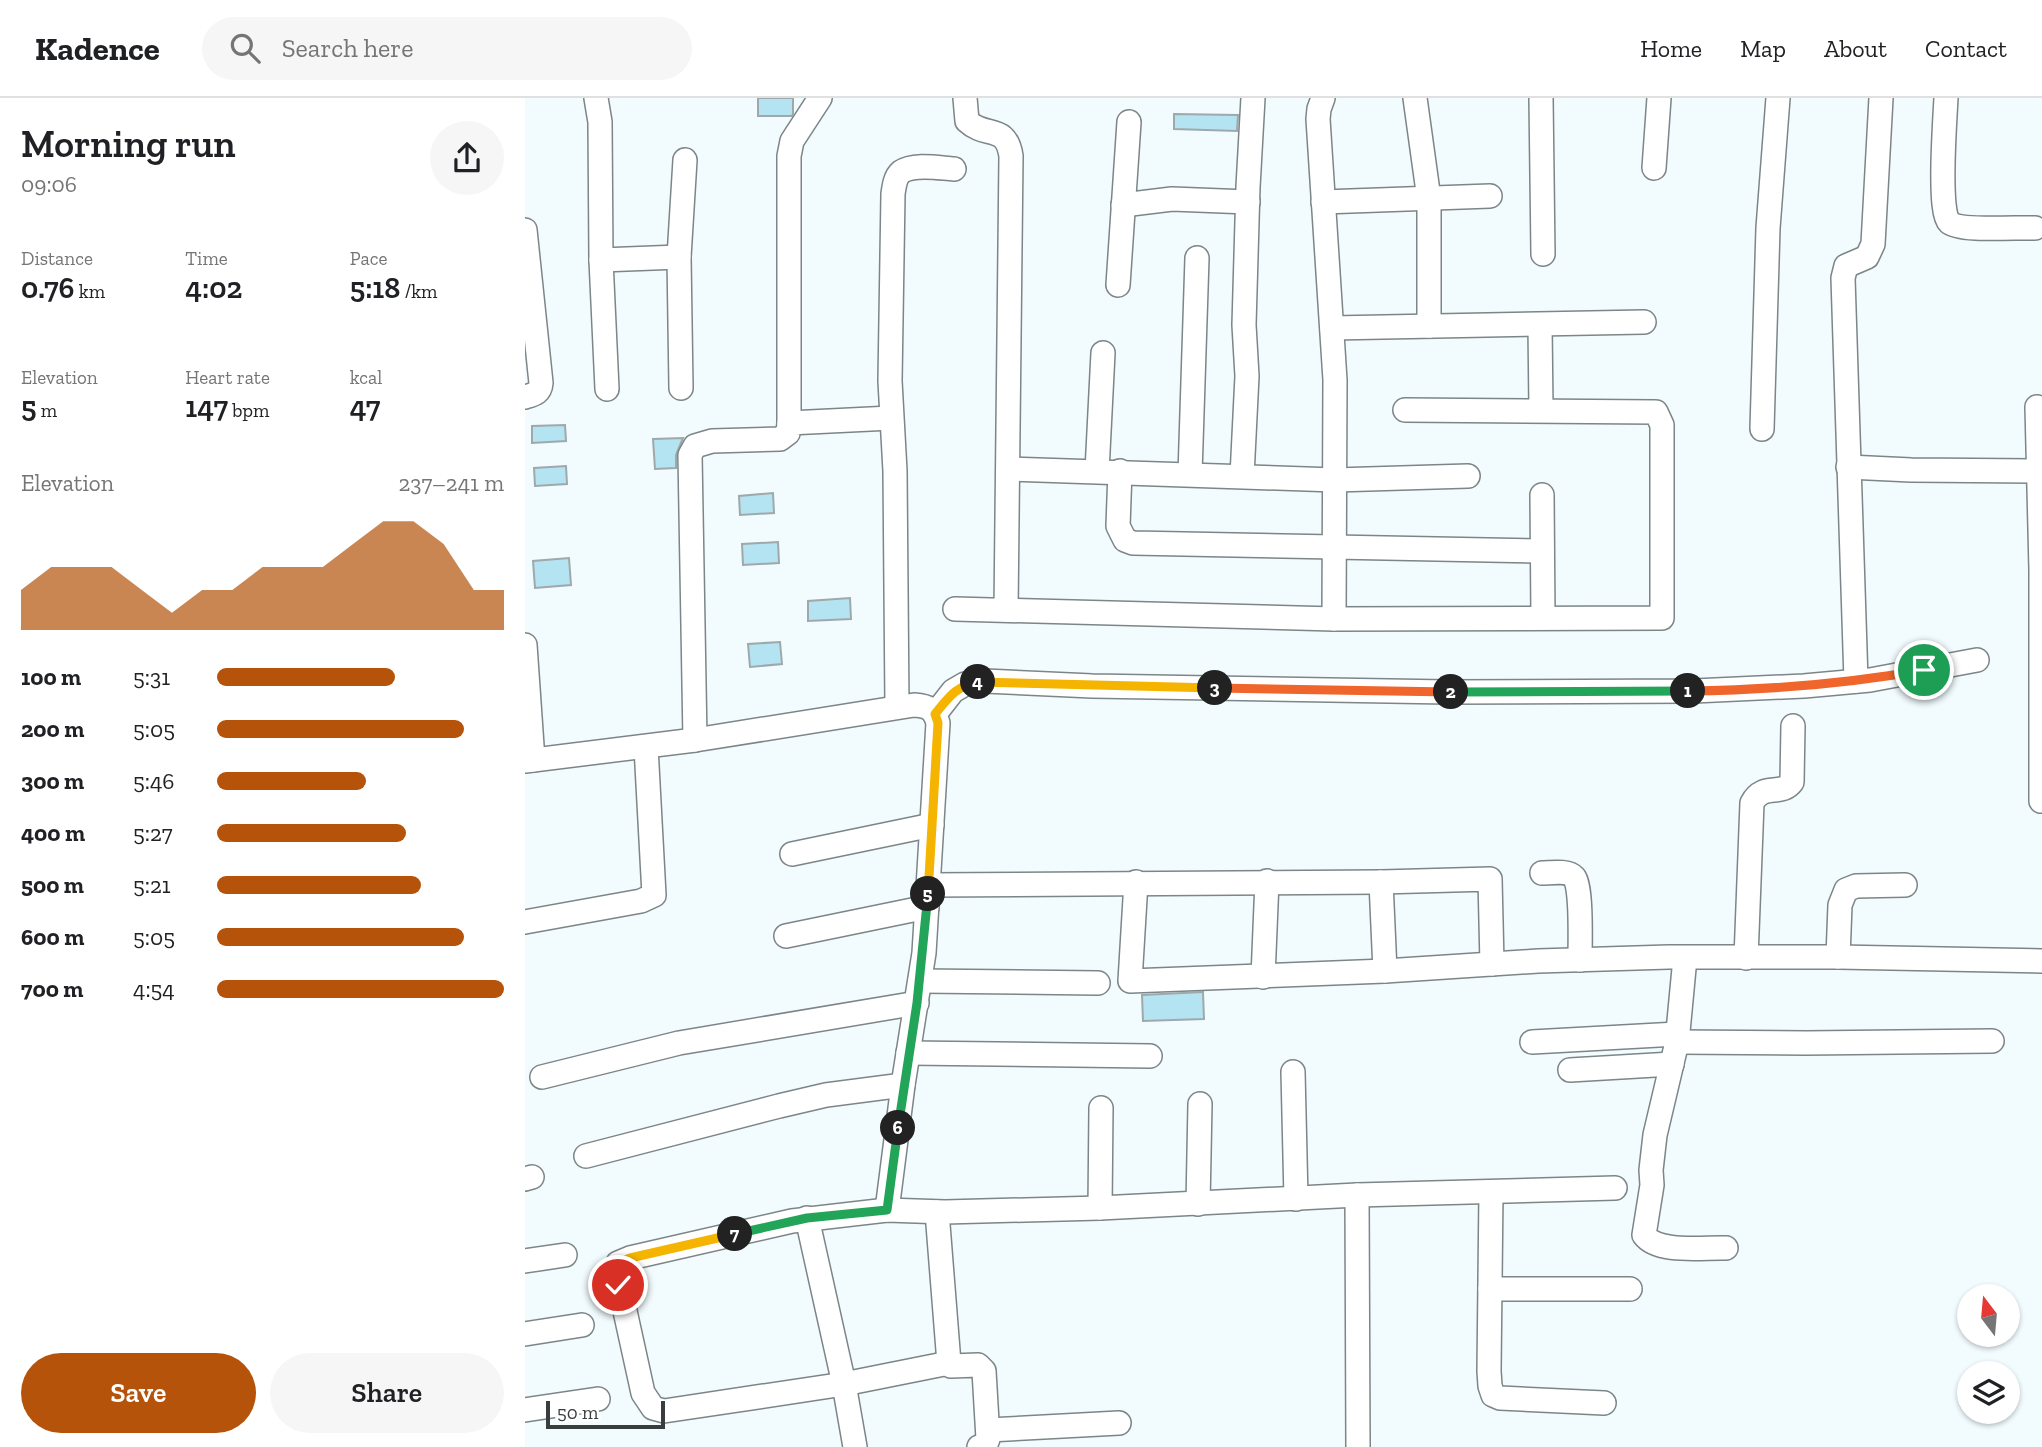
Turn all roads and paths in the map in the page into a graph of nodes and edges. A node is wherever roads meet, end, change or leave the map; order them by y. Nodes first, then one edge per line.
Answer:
1 (596, 98) edge
2 (820, 98) edge
3 (965, 98) edge
4 (1253, 98) edge
5 (1323, 98) edge
6 (1415, 98) edge
7 (1541, 98) edge
8 (1659, 98) edge
9 (1777, 98) edge
10 (1881, 98) edge
11 (1946, 98) edge
12 (1129, 122) dead end
13 (685, 160) dead end
14 (1654, 168) dead end
15 (954, 169) dead end
16 (1490, 196) dead end
17 (1429, 199) junction
18 (1248, 202) junction
19 (1323, 202) junction
20 (1123, 205) junction
21 (2035, 228) dead end
22 (525, 230) edge
23 (1543, 254) dead end
24 (679, 257) junction
25 (1197, 258) dead end
26 (601, 260) junction
27 (1118, 285) dead end
28 (1644, 322) dead end
29 (1540, 325) junction
30 (1429, 327) junction
31 (1332, 328) junction
32 (1103, 353) dead end
33 (681, 388) dead end
34 (607, 389) dead end
35 (525, 397) edge
36 (2037, 407) dead end
37 (1541, 410) junction
38 (1405, 411) dead end
39 (891, 418) junction
40 (789, 423) junction
41 (1762, 429) dead end
42 (1848, 467) junction
43 (1009, 468) junction
44 (1097, 471) junction
45 (1120, 471) junction
46 (2039, 471) junction
47 (1190, 474) junction
48 (1242, 476) junction
49 (1468, 476) dead end
50 (1335, 480) junction
51 (1542, 495) dead end
52 (1335, 549) junction
53 (1542, 551) junction
54 (955, 609) dead end
55 (1006, 610) junction
56 (1543, 618) junction
57 (1333, 619) junction
58 (525, 645) edge
59 (1977, 660) dead end
60 (1856, 681) junction
61 (897, 707) junction
62 (935, 714) junction
63 (1793, 726) dead end
64 (695, 740) junction
65 (646, 747) junction
66 (529, 760) edge
67 (2041, 801) edge
68 (932, 825) junction
69 (792, 854) dead end
70 (1542, 873) dead end
71 (1267, 881) junction
72 (1136, 882) junction
73 (1381, 882) junction
74 (1905, 885) dead end
75 (928, 896) junction
76 (525, 922) edge
77 (786, 936) dead end
78 (1838, 957) junction
79 (1685, 958) junction
80 (1745, 958) junction
81 (1580, 960) junction
82 (2042, 961) edge
83 (1492, 964) junction
84 (1385, 971) junction
85 (1263, 977) junction
86 (1098, 983) dead end
87 (919, 992) junction
88 (1992, 1041) dead end
89 (1532, 1042) dead end
90 (1676, 1046) junction
91 (908, 1053) junction
92 (1150, 1056) dead end
93 (1570, 1070) dead end
94 (1293, 1072) dead end
95 (542, 1077) dead end
96 (903, 1085) junction
97 (1200, 1104) dead end
98 (1101, 1108) dead end
99 (586, 1156) dead end
100 (1615, 1188) dead end
101 (1491, 1192) junction
102 (1357, 1195) junction
103 (1296, 1199) junction
104 (1198, 1204) junction
105 (1100, 1208) junction
106 (887, 1210) junction
107 (937, 1212) junction
108 (807, 1218) junction
109 (1726, 1248) dead end
110 (565, 1255) dead end
111 (525, 1261) edge
112 (1490, 1289) junction
113 (1630, 1289) dead end
114 (582, 1325) dead end
115 (525, 1334) edge
116 (949, 1363) junction
117 (844, 1384) junction
118 (599, 1399) dead end
119 (1604, 1403) dead end
120 (525, 1410) edge
121 (1119, 1423) dead end
122 (983, 1438) edge
123 (855, 1447) edge
124 (1358, 1447) edge

1 - 26 street
2 - 40 street
3 - 43 street
4 - 18 street
5 - 19 street
6 - 17 street
7 - 23 street
8 - 14 street
9 - 41 street
10 - 42 street
11 - 21 street
12 - 20 street
13 - 24 street
15 - 39 street
16 - 17 street
17 - 19 street
17 - 30 street
18 - 20 street
18 - 48 street
19 - 31 street
20 - 27 street
22 - 35 street
24 - 26 street
24 - 33 street
25 - 47 street
26 - 34 street
28 - 29 street
29 - 30 street
29 - 37 street
30 - 31 street
31 - 50 street
32 - 44 street
36 - 46 street
37 - 38 street
37 - 56 street
39 - 40 street
39 - 61 street
40 - 64 street
42 - 46 street
42 - 60 street
43 - 44 street
43 - 55 street
44 - 45 street
45 - 47 street
45 - 52 street
46 - 67 street
47 - 48 street
48 - 50 street
49 - 50 street
50 - 52 street
51 - 53 street
52 - 53 street
52 - 57 street
53 - 56 street
54 - 55 street
55 - 57 street
56 - 57 street
58 - 66 street
59 - 60 street
60 - 62 street
61 - 62 street
61 - 64 street
62 - 68 street
63 - 80 street
64 - 65 street
65 - 66 street
65 - 76 street
68 - 69 street
68 - 75 street
70 - 81 street
71 - 72 street
71 - 73 street
71 - 85 street
72 - 75 street
72 - 85 street
73 - 83 street
73 - 84 street
74 - 78 street
75 - 77 street
75 - 87 street
78 - 80 street
78 - 82 street
79 - 80 street
79 - 81 street
79 - 90 street
81 - 83 street
83 - 84 street
84 - 85 street
86 - 87 street
87 - 91 street
87 - 95 street
88 - 90 street
89 - 90 street
90 - 93 street
90 - 109 street
91 - 92 street
91 - 96 street
94 - 103 street
96 - 99 street
96 - 106 street
97 - 104 street
98 - 105 street
100 - 101 street
101 - 102 street
101 - 112 street
102 - 103 street
102 - 124 street
103 - 104 street
104 - 105 street
105 - 107 street
106 - 107 street
106 - 108 street
107 - 116 street
108 - 117 street
108 - 117 street
110 - 111 street
112 - 113 street
112 - 119 street
114 - 115 street
116 - 117 street
116 - 122 street
117 - 123 street
118 - 120 street
121 - 122 street

